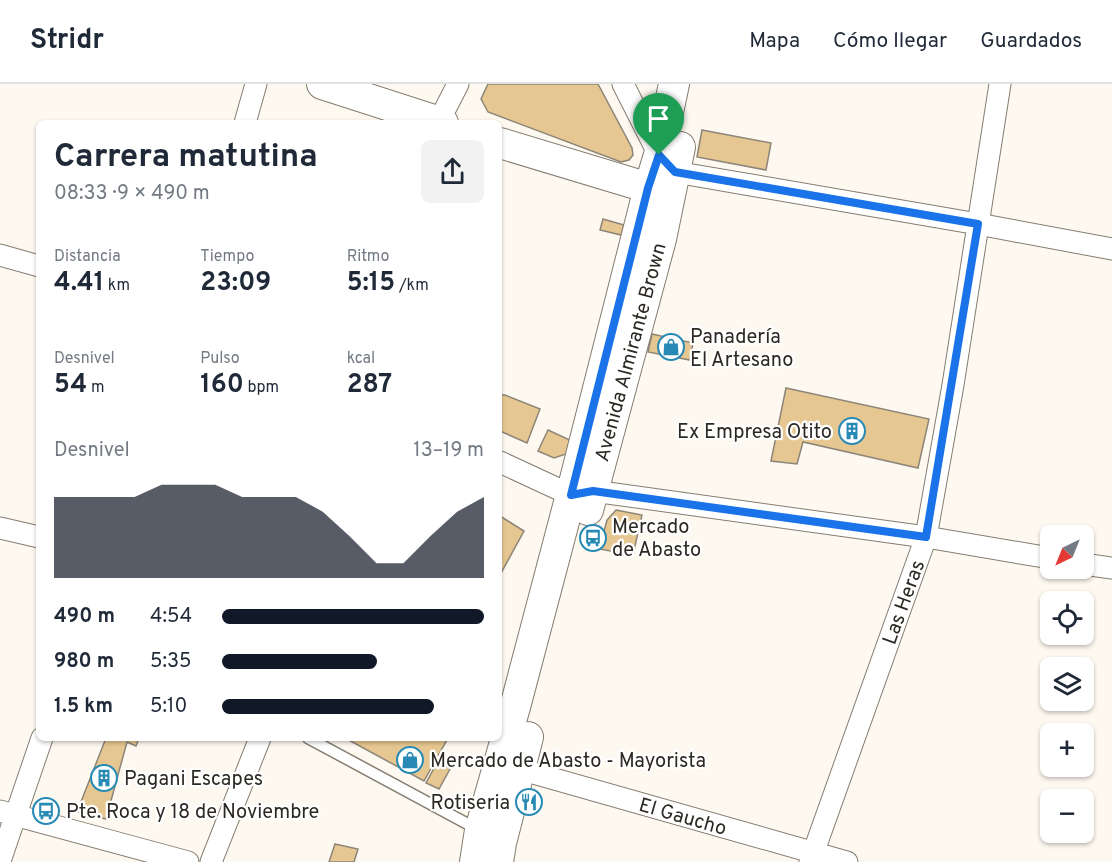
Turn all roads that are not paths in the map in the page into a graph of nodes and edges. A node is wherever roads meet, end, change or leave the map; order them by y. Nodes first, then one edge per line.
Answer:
1 (256, 84) edge
2 (322, 84) edge
3 (458, 84) edge
4 (623, 84) edge
5 (674, 84) edge
6 (694, 84) edge
7 (1000, 84) edge
8 (246, 120) edge
9 (435, 120) edge
10 (442, 120) edge
11 (502, 143) edge
12 (667, 163) junction
13 (658, 195) junction
14 (978, 224) junction
15 (1112, 249) edge
16 (0, 255) edge
17 (36, 265) edge
18 (502, 463) edge
19 (582, 493) junction
20 (0, 528) edge
21 (36, 536) edge
22 (926, 537) junction
23 (1040, 556) edge
24 (1094, 566) edge
25 (1112, 568) edge
26 (41, 741) edge
27 (259, 741) edge
28 (314, 741) edge
29 (519, 769) junction
30 (8, 813) edge
31 (480, 830) junction
32 (811, 857) edge
33 (0, 861) edge
34 (188, 862) edge
35 (210, 862) edge
36 (474, 862) edge
37 (498, 862) edge
38 (847, 862) edge

1 - 8 street
2 - 9 main road
3 - 10 street
4 - 12 street
5 - 12 main road, Avenida Almirante Brown
6 - 12 main road, Avenida Almirante Brown
7 - 14 street, Las Heras
11 - 13 main road
12 - 13 main road, Avenida Almirante Brown
12 - 14 street
13 - 19 main road, Avenida Almirante Brown
14 - 15 street
14 - 22 street, Las Heras
16 - 17 street
18 - 19 street
19 - 22 street
19 - 29 main road, Avenida Almirante Brown
19 - 31 main road, Avenida Almirante Brown
20 - 21 street
22 - 23 street
22 - 32 street, Las Heras
24 - 25 street
26 - 30 street
27 - 35 street
28 - 31 lane
29 - 32 street, El Gaucho
29 - 37 main road, Avenida Almirante Brown
30 - 33 street
30 - 34 street
31 - 36 main road, Avenida Almirante Brown
32 - 38 street, El Gaucho

